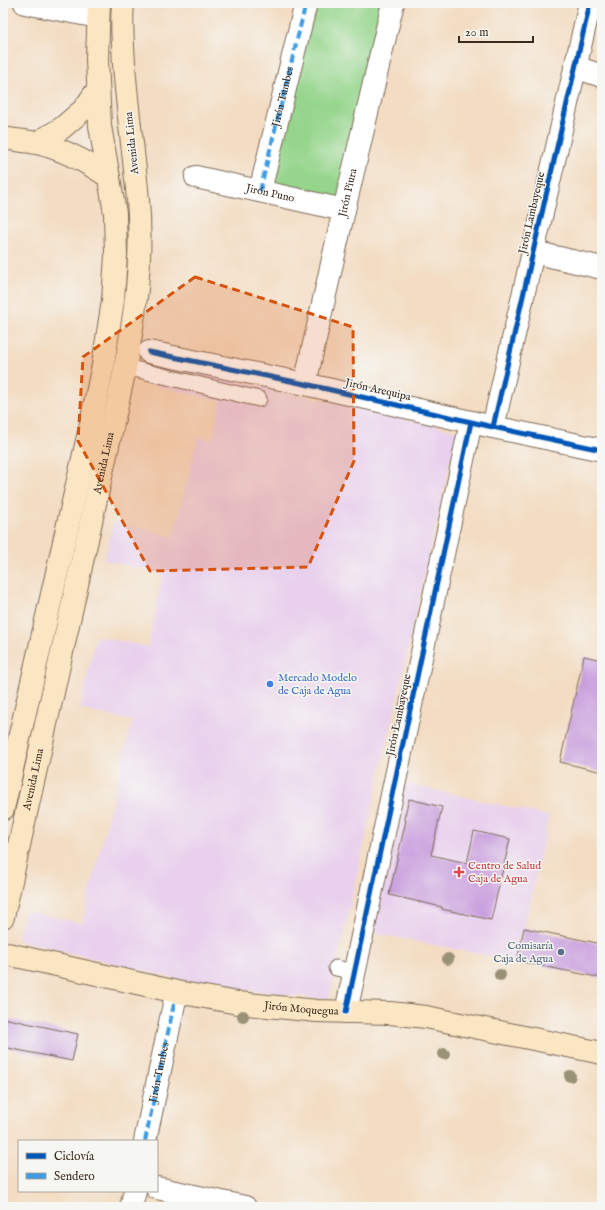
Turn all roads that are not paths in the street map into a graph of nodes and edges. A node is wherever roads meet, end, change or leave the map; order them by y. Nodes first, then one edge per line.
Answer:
1 (25, 3) edge
2 (123, 3) edge
3 (306, 3) edge
4 (394, 3) edge
5 (590, 3) edge
6 (99, 10) edge
7 (575, 67) junction
8 (602, 76) edge
9 (125, 83) junction
10 (98, 89) junction
11 (3, 138) edge
12 (37, 143) junction
13 (109, 177) junction
14 (196, 177) dead end
15 (260, 191) junction
16 (344, 210) junction
17 (533, 252) junction
18 (602, 268) edge
19 (149, 352) dead end
20 (126, 367) junction
21 (305, 384) junction
22 (259, 399) dead end
23 (471, 422) junction
24 (493, 427) junction
25 (602, 450) edge
26 (3, 809) edge
27 (3, 913) edge
28 (3, 953) edge
29 (174, 1004) dead end
30 (346, 1012) junction
31 (602, 1053) edge
32 (145, 1140) edge
33 (158, 1188) edge
34 (135, 1192) edge
35 (218, 1204) edge
36 (131, 1207) edge
37 (245, 1207) edge

1 - 6 street
2 - 9 main road, Avenida Lima
3 - 15 street, Jirón Tumbes
4 - 16 street, Jirón Piura
5 - 7 street, Jirón Lambayeque
6 - 10 main road, Avenida Lima
7 - 8 street
7 - 17 street, Jirón Lambayeque
9 - 10 main road
9 - 20 main road, Avenida Lima
10 - 12 main road
10 - 13 main road, Avenida Lima
11 - 12 main road
12 - 13 main road
13 - 26 main road, Avenida Lima
14 - 15 street, Jirón Puno
15 - 16 street, Jirón Puno
16 - 21 street, Jirón Piura
17 - 18 street
17 - 24 street, Jirón Lambayeque
19 - 21 street, Jirón Arequipa
20 - 22 lane
20 - 27 main road, Avenida Lima
21 - 23 street, Jirón Arequipa
23 - 24 street, Jirón Arequipa
23 - 30 street, Jirón Lambayeque
24 - 25 street, Jirón Arequipa
28 - 30 main road, Jirón Moquegua
29 - 32 street, Jirón Tumbes
30 - 31 main road, Jirón Moquegua
33 - 35 street
34 - 36 street
35 - 37 street

